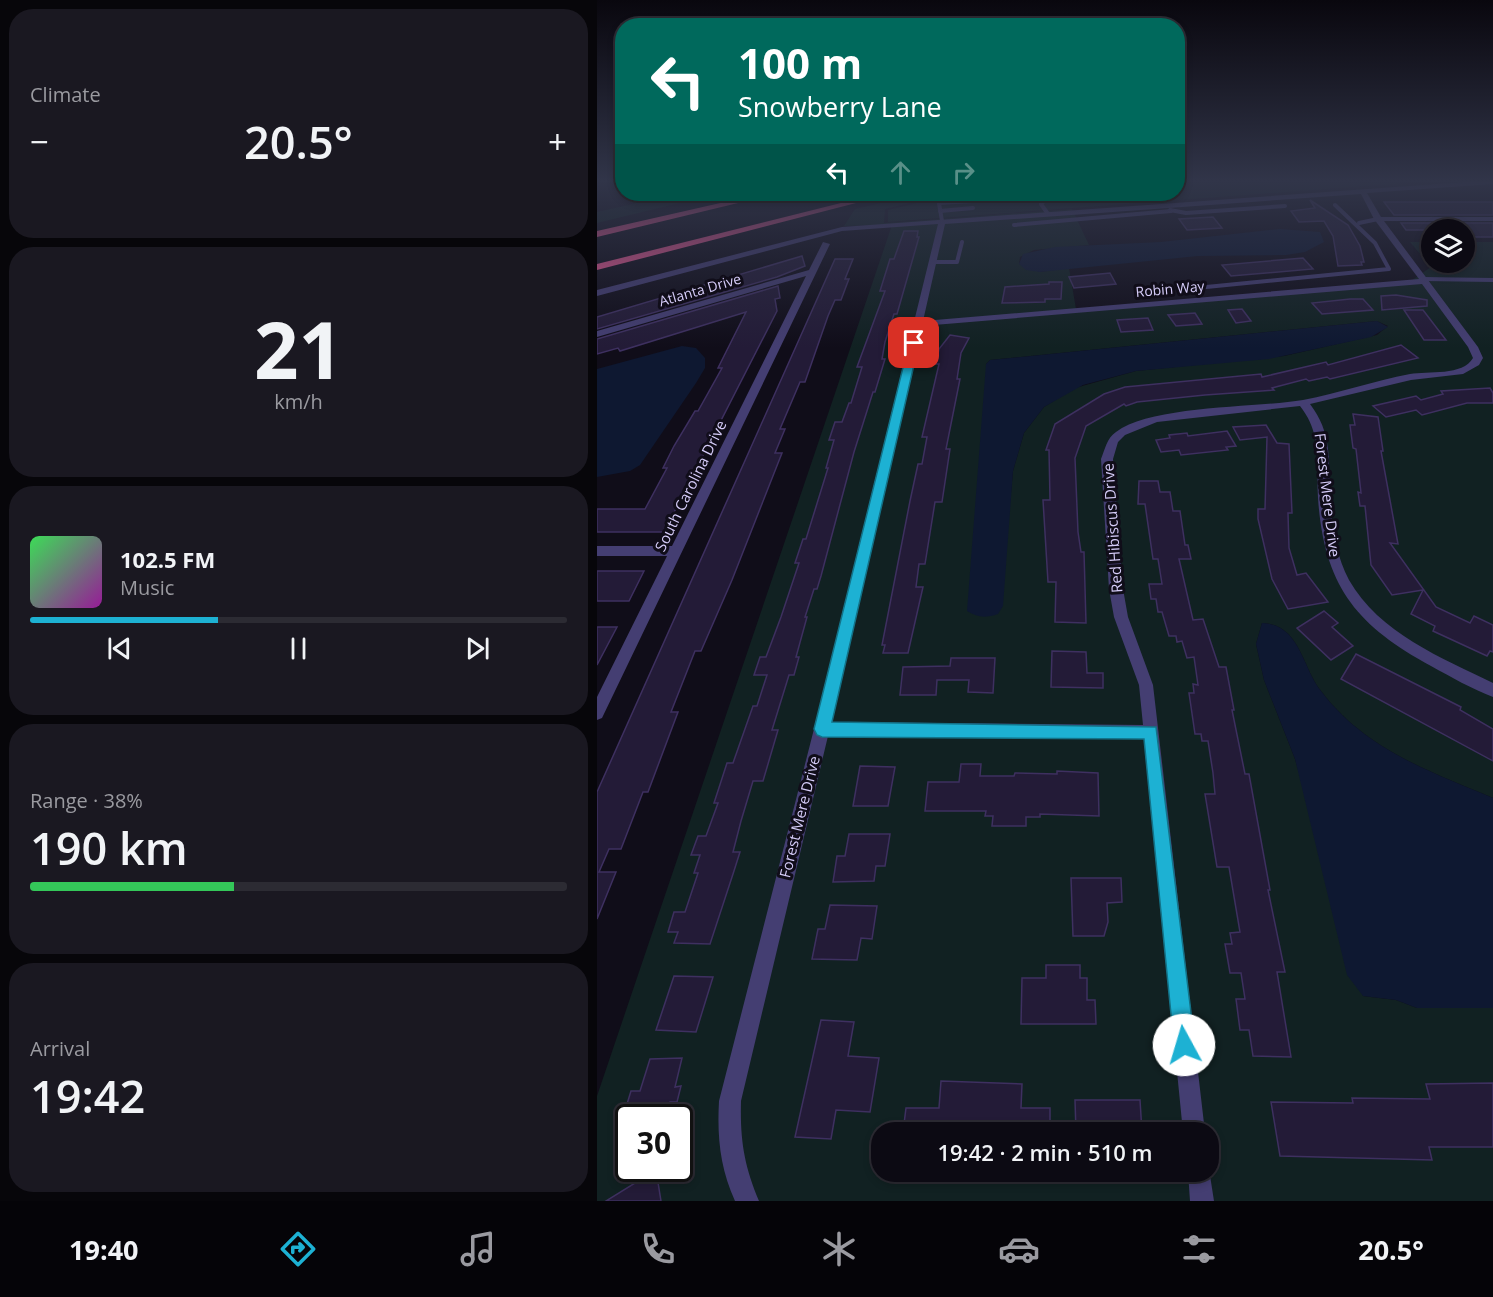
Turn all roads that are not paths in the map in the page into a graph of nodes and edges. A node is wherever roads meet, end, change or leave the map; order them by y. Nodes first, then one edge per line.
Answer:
1 (720, 236) edge
2 (809, 236) edge
3 (938, 236) edge
4 (1368, 236) edge
5 (1391, 236) edge
6 (962, 242) dead end
7 (826, 244) dead end
8 (934, 262) junction
9 (597, 267) edge
10 (811, 273) junction
11 (1493, 279) edge
12 (1424, 280) junction
13 (1249, 283) junction
14 (1186, 289) dead end
15 (597, 293) edge
16 (1257, 295) junction
17 (919, 324) junction
18 (597, 334) edge
19 (1303, 404) junction
20 (597, 551) edge
21 (676, 551) junction
22 (603, 689) edge
23 (1493, 690) edge
24 (597, 713) edge
25 (822, 729) junction
26 (1151, 732) junction
27 (1193, 1122) edge
28 (1200, 1182) edge
29 (747, 1201) edge
30 (1202, 1201) edge

1 - 9 highway
2 - 15 street
3 - 8 street, Forest Mere Drive
4 - 13 lane
5 - 12 street, Red Hibiscus Drive
6 - 8 lane
7 - 10 street, South Carolina Drive
8 - 17 street, Forest Mere Drive
10 - 18 street, Atlanta Drive
10 - 21 street, South Carolina Drive
11 - 12 lane
12 - 16 street, Robin Way
12 - 19 street, Red Hibiscus Drive
13 - 14 lane
13 - 16 lane
16 - 17 street, Robin Way
17 - 25 street, Forest Mere Drive
19 - 23 street, Forest Mere Drive
19 - 26 street, Red Hibiscus Drive
20 - 21 street
21 - 22 street, South Carolina Drive
22 - 24 street, South Carolina Drive
25 - 26 street
25 - 29 street, Forest Mere Drive
26 - 27 street, Red Hibiscus Drive
28 - 30 street

